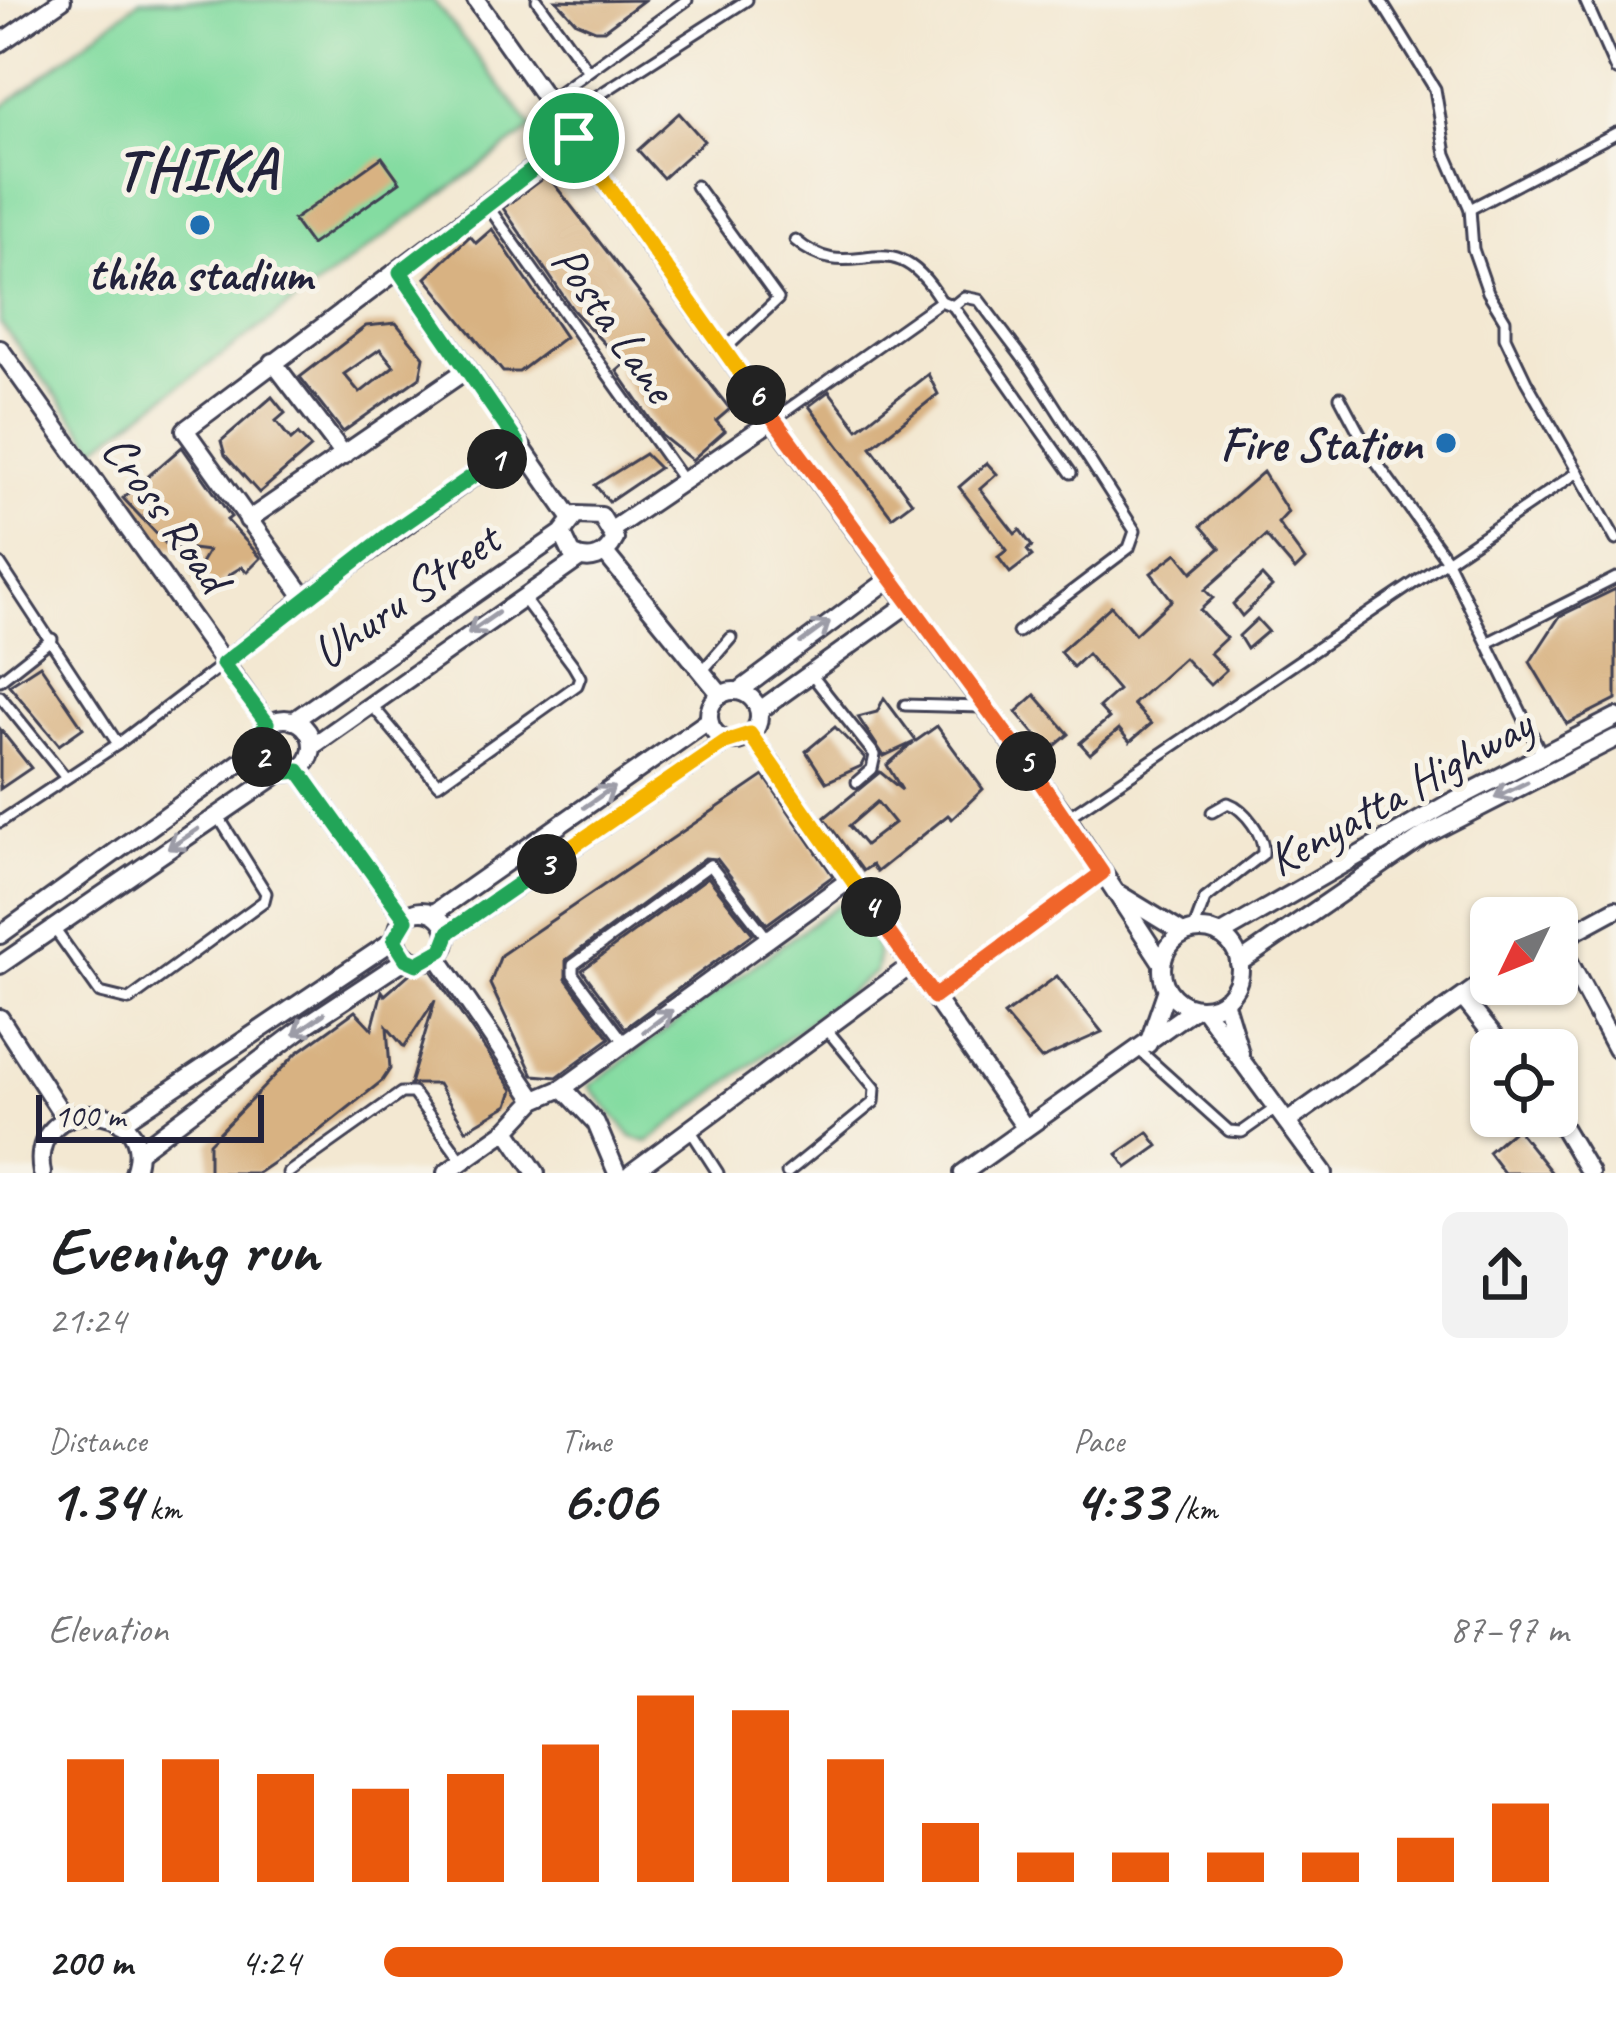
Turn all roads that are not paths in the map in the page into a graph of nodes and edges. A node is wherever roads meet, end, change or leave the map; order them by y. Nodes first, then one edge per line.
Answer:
1 (62, 0) edge
2 (476, 0) edge
3 (537, 0) edge
4 (687, 0) edge
5 (1380, 0) edge
6 (1585, 0) edge
7 (740, 2) edge
8 (0, 43) edge
9 (1616, 70) edge
10 (588, 71) junction
11 (547, 101) junction
12 (560, 120) junction
13 (1616, 134) edge
14 (574, 138) junction
15 (696, 186) dead end
16 (487, 205) junction
17 (1470, 209) junction
18 (795, 239) dead end
19 (400, 272) junction
20 (941, 301) junction
21 (952, 306) junction
22 (0, 349) edge
23 (725, 350) junction
24 (273, 362) junction
25 (465, 371) junction
26 (1340, 397) dead end
27 (773, 420) junction
28 (518, 444) junction
29 (344, 455) junction
30 (1578, 472) junction
31 (1071, 473) dead end
32 (685, 483) junction
33 (248, 520) junction
34 (567, 525) junction
35 (613, 529) junction
36 (1616, 540) edge
37 (605, 553) junction
38 (580, 558) junction
39 (1446, 559) junction
40 (0, 564) edge
41 (891, 578) junction
42 (1616, 578) edge
43 (522, 596) junction
44 (304, 598) junction
45 (908, 604) junction
46 (1018, 632) dead end
47 (731, 638) dead end
48 (52, 639) junction
49 (1491, 641) junction
50 (223, 664) junction
51 (704, 669) junction
52 (810, 673) junction
53 (0, 680) edge
54 (742, 689) junction
55 (721, 695) junction
56 (0, 696) edge
57 (370, 703) junction
58 (905, 705) dead end
59 (987, 707) junction
60 (760, 710) junction
61 (1616, 717) edge
62 (293, 721) junction
63 (708, 721) junction
64 (267, 723) junction
65 (750, 734) junction
66 (1616, 738) edge
67 (725, 742) junction
68 (118, 744) junction
69 (314, 745) junction
70 (257, 750) junction
71 (1542, 754) junction
72 (299, 771) junction
73 (280, 773) junction
74 (66, 778) junction
75 (857, 782) dead end
76 (1212, 812) dead end
77 (218, 815) junction
78 (1067, 818) junction
79 (0, 822) edge
80 (1102, 873) junction
81 (851, 878) junction
82 (1114, 890) junction
83 (1616, 910) edge
84 (434, 913) junction
85 (406, 920) junction
86 (53, 927) junction
87 (1578, 930) edge
88 (449, 932) junction
89 (1188, 932) junction
90 (1220, 934) junction
91 (0, 935) edge
92 (768, 939) junction
93 (394, 940) junction
94 (436, 955) junction
95 (406, 959) junction
96 (1162, 963) junction
97 (1239, 964) junction
98 (0, 965) edge
99 (910, 966) junction
100 (1578, 978) edge
101 (1167, 989) junction
102 (1470, 992) edge
103 (934, 997) junction
104 (1462, 998) junction
105 (1224, 1000) junction
106 (1199, 1008) junction
107 (0, 1018) edge
108 (1488, 1029) edge
109 (828, 1031) junction
110 (626, 1045) junction
111 (1144, 1047) junction
112 (1616, 1049) edge
113 (1241, 1060) junction
114 (563, 1088) junction
115 (535, 1100) junction
116 (1280, 1116) junction
117 (66, 1120) junction
118 (121, 1123) junction
119 (1024, 1126) junction
120 (507, 1130) junction
121 (691, 1131) junction
122 (1569, 1137) edge
123 (138, 1152) junction
124 (463, 1161) junction
125 (42, 1173) edge
126 (134, 1173) edge
127 (288, 1173) edge
128 (446, 1173) edge
129 (536, 1173) edge
130 (617, 1173) edge
131 (631, 1173) edge
132 (718, 1173) edge
133 (787, 1173) edge
134 (963, 1173) edge
135 (1324, 1173) edge
136 (1590, 1173) edge

1 - 8 street
2 - 11 street
3 - 10 lane
4 - 10 lane
5 - 17 lane
6 - 9 lane
7 - 12 lane
10 - 11 lane
11 - 12 street
12 - 14 street
13 - 17 lane
14 - 16 street
14 - 23 street
15 - 23 lane
16 - 19 street
16 - 32 lane, Posta Lane
17 - 30 lane
18 - 20 lane
19 - 24 street
19 - 25 street
20 - 21 lane
20 - 27 lane
21 - 31 lane
21 - 46 lane
22 - 50 street, Cross Road
23 - 27 street
24 - 29 street
24 - 33 street
25 - 28 street
25 - 29 street
26 - 39 lane
27 - 32 street
27 - 41 street
28 - 34 street
28 - 44 street
29 - 33 street
30 - 36 lane
30 - 39 lane
32 - 35 street
33 - 44 street
34 - 35 street
34 - 38 street
34 - 62 street, Uhuru Street
35 - 37 street
37 - 38 street
37 - 51 street
38 - 43 street, Uhuru Street
39 - 49 lane
39 - 78 lane
40 - 48 lane
41 - 45 street
54 -> 41 street
42 - 49 lane
43 -> 57 street, Uhuru Street
43 - 57 lane
44 - 50 street
45 - 52 street
45 - 59 street
47 - 51 lane
48 - 53 lane
48 - 68 lane
49 - 71 lane
50 - 64 street, Cross Road
50 - 68 lane
51 - 55 street
52 - 60 street
52 - 75 lane
54 - 55 street
54 - 60 street
55 - 63 street
56 - 74 lane
57 - 69 street, Uhuru Street
58 - 59 lane
59 - 78 street
60 - 65 street
61 - 71 street, Kenyatta Highway
62 - 64 street
62 - 69 street
63 - 67 street
84 -> 63 street
64 - 70 street
65 - 67 street
65 - 81 street
66 -> 97 street, Kenyatta Highway
67 - 88 street
68 - 74 lane
69 - 72 street
70 - 73 street
70 - 91 street
71 - 90 street, Kenyatta Highway
72 - 73 street
72 - 85 street
73 - 77 street
74 - 79 lane
76 - 89 lane
77 -> 86 street
77 - 86 lane
78 - 80 street
80 - 82 street
80 - 103 lane
81 - 92 street
81 - 99 street
82 - 89 street
82 - 96 street
83 - 87 street
84 - 85 street
84 - 88 street
85 - 93 street
86 - 98 street
88 - 94 street
89 - 90 street
89 - 96 street
90 - 97 street
110 -> 92 street
92 - 110 lane
93 - 95 street
93 - 118 street
94 - 95 street
94 - 115 street
95 -> 123 street
96 - 101 street
97 - 105 street
99 - 103 street
99 - 109 street
100 - 112 street
101 - 106 street
101 - 111 street
102 - 104 street
103 - 119 street
104 - 108 street
104 - 116 street
105 - 106 street
105 - 113 street
106 - 111 street
106 - 113 street
107 - 117 street
109 - 121 street
109 - 133 lane
110 - 114 street
111 - 116 lane
111 - 119 street
113 - 116 street
114 - 115 street
114 - 130 street
115 - 120 street
116 - 135 street
117 - 118 street
117 - 125 street
118 - 123 street
119 - 134 street
120 - 124 street
120 - 129 street
121 - 131 street
121 - 132 lane
122 - 136 street
123 - 126 street
124 - 127 lane
124 - 128 street

